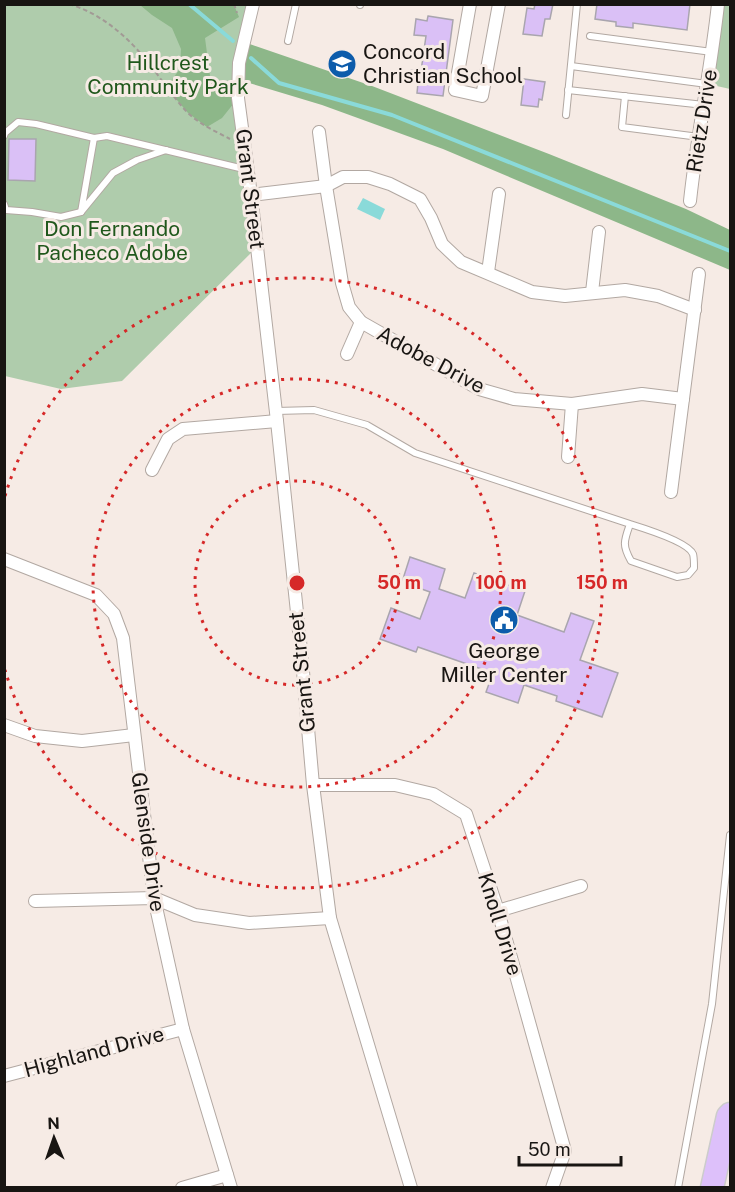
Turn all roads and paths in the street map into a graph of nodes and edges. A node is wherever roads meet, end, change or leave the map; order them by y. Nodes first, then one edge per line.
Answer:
1 (69, 4) edge
2 (253, 4) edge
3 (296, 4) edge
4 (470, 4) edge
5 (499, 4) edge
6 (577, 4) edge
7 (718, 4) edge
8 (590, 36) dead end
9 (288, 41) dead end
10 (713, 52) junction
11 (571, 66) junction
12 (708, 84) junction
13 (568, 90) junction
14 (625, 96) junction
15 (704, 105) junction
16 (566, 116) dead end
17 (319, 132) dead end
18 (4, 136) edge
19 (699, 137) junction
20 (94, 138) junction
21 (244, 147) junction
22 (166, 150) junction
23 (248, 170) junction
24 (326, 186) junction
25 (500, 194) dead end
26 (251, 195) junction
27 (690, 201) dead end
28 (4, 204) edge
29 (81, 212) junction
30 (599, 232) dead end
31 (488, 272) junction
32 (699, 274) dead end
33 (592, 292) junction
34 (695, 310) junction
35 (361, 322) junction
36 (347, 354) dead end
37 (683, 399) junction
38 (572, 404) junction
39 (277, 416) junction
40 (568, 457) dead end
41 (152, 470) dead end
42 (671, 492) dead end
43 (630, 524) junction
44 (4, 559) edge
45 (4, 725) edge
46 (134, 735) junction
47 (313, 785) junction
48 (730, 835) edge
49 (581, 886) dead end
50 (154, 898) junction
51 (35, 901) dead end
52 (498, 911) junction
53 (330, 918) junction
54 (183, 1029) junction
55 (4, 1076) edge
56 (730, 1114) edge
57 (229, 1181) edge
58 (182, 1188) edge
59 (411, 1188) edge
60 (552, 1188) edge
61 (678, 1188) edge
62 (712, 1188) edge

1 - 21 path
2 - 21 street, Grant Street
3 - 9 lane
4 - 5 street
6 - 11 lane
7 - 10 street, Rietz Drive
8 - 10 lane
10 - 12 street, Rietz Drive
11 - 12 lane
11 - 13 lane
12 - 15 street, Rietz Drive
13 - 14 lane
13 - 16 lane
14 - 15 lane
14 - 19 lane
15 - 19 street, Rietz Drive
17 - 24 street, Adobe Drive
18 - 20 lane
19 - 27 street, Rietz Drive
20 - 22 lane
20 - 29 lane
21 - 23 street, Grant Street
22 - 23 lane
22 - 29 lane
23 - 26 street, Grant Street
24 - 26 street
24 - 31 street
24 - 35 street, Adobe Drive
25 - 31 street
26 - 39 street, Grant Street
28 - 29 lane
30 - 33 street
31 - 33 street
32 - 34 street
33 - 34 street
34 - 37 street
35 - 36 street, Adobe Drive
35 - 38 street, Adobe Drive
37 - 38 street, Adobe Drive
37 - 42 street
38 - 40 street
39 - 41 street
39 - 43 lane
39 - 47 street, Grant Street
43 - 43 lane
44 - 46 street, Glenside Drive
45 - 46 street
46 - 50 street, Glenside Drive
47 - 52 street, Knoll Drive
47 - 53 street, Grant Street
48 - 61 lane
49 - 52 street
50 - 51 street
50 - 53 street
50 - 54 street, Glenside Drive
52 - 60 street, Knoll Drive
53 - 59 street, Grant Street
54 - 55 street, Highland Drive
54 - 57 street, Glenside Drive
56 - 62 highway
57 - 58 street

